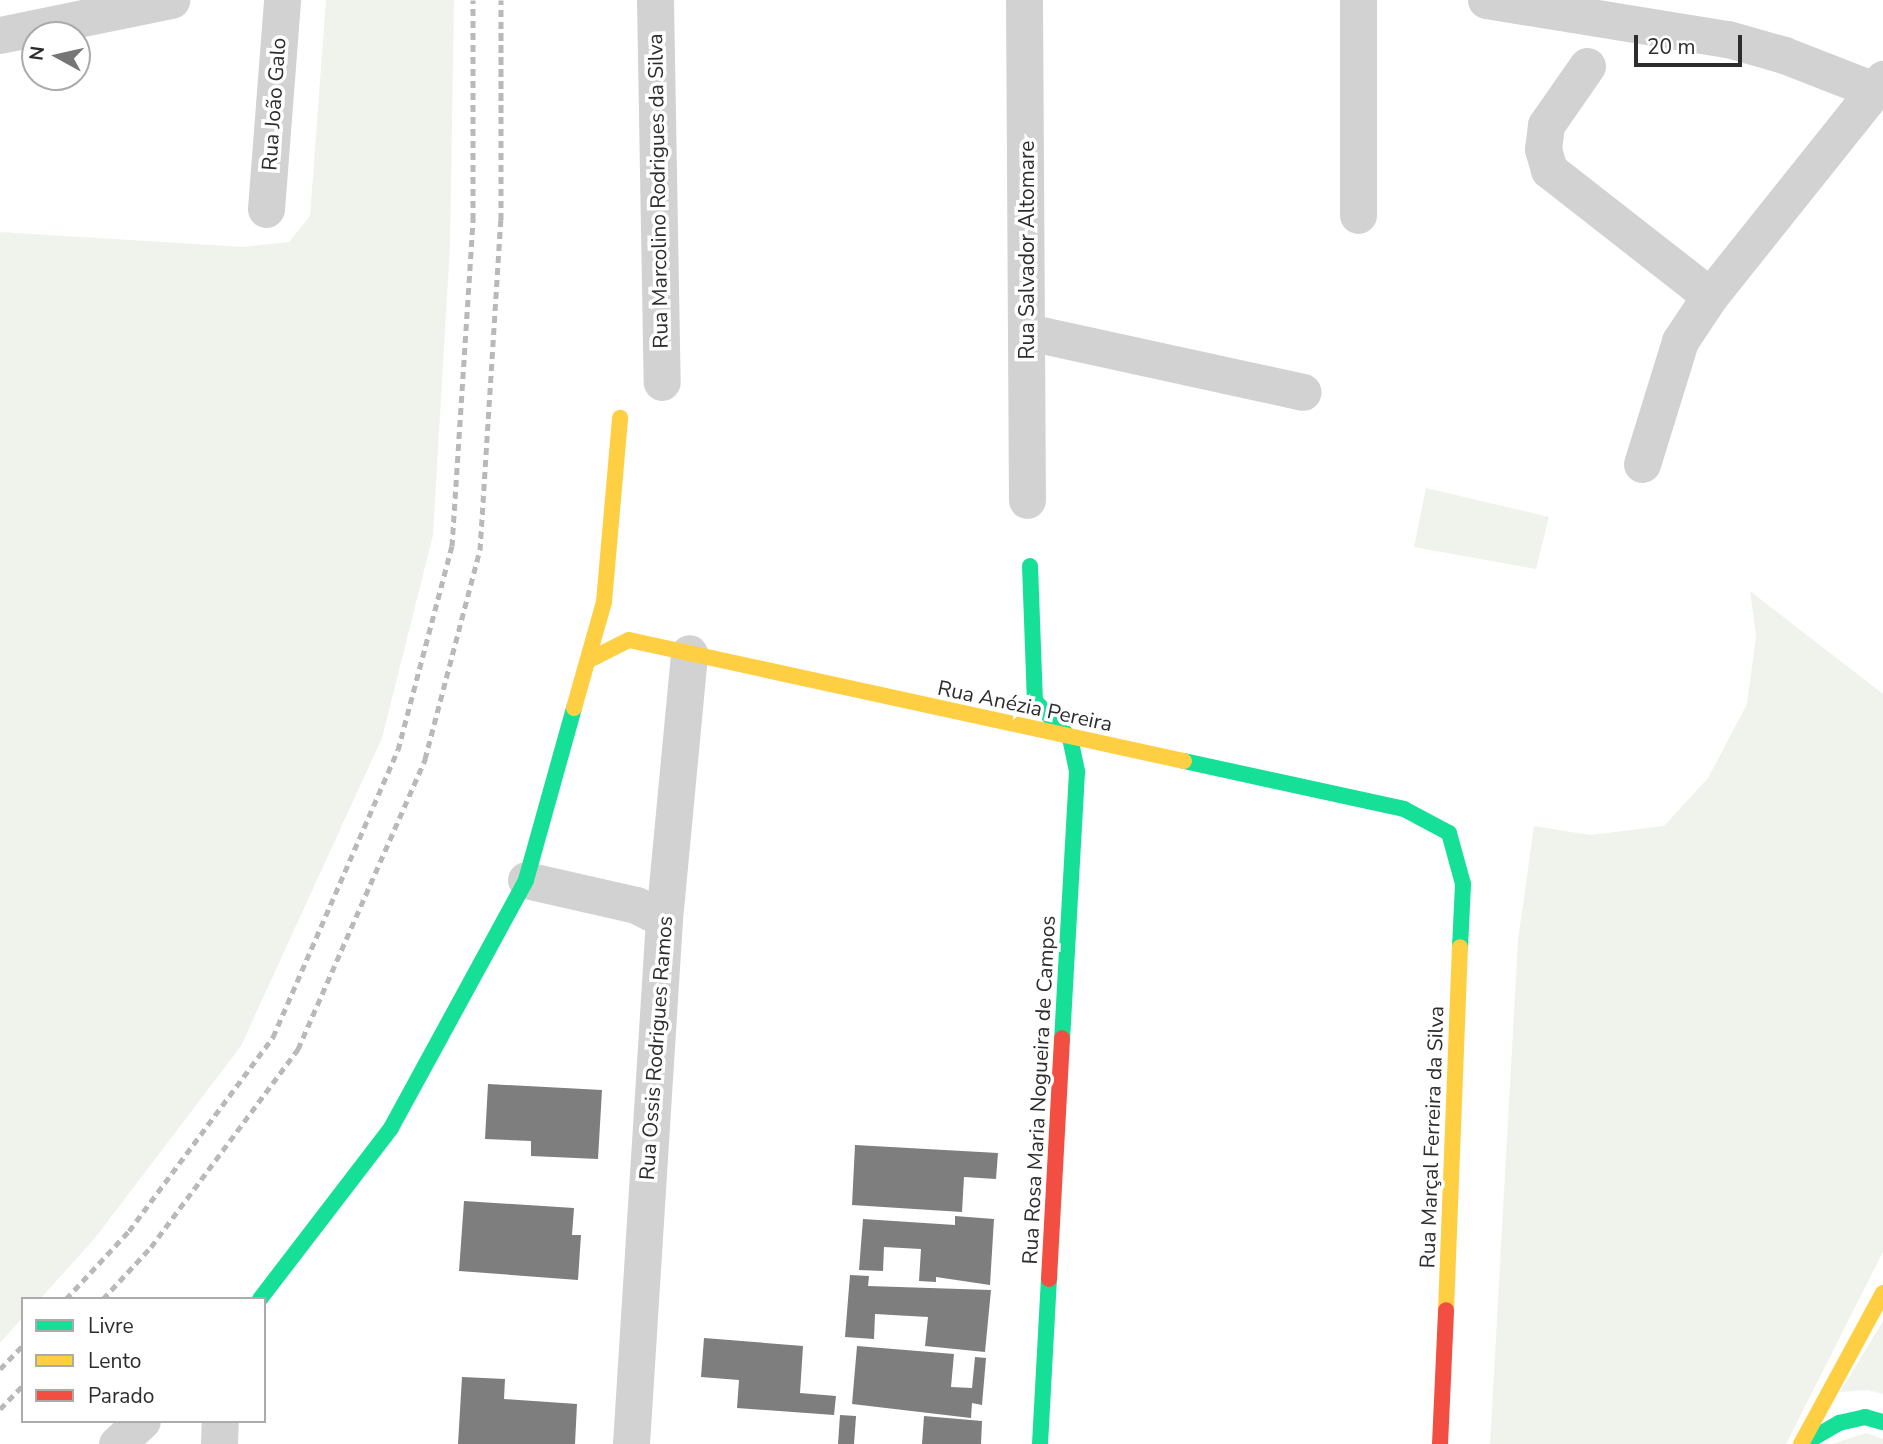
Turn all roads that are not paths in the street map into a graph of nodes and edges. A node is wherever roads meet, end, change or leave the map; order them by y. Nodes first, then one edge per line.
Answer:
1 (171, 0) edge
2 (282, 0) edge
3 (655, 0) edge
4 (1024, 0) edge
5 (1358, 0) edge
6 (1486, 0) edge
7 (0, 35) edge
8 (1587, 66) dead end
9 (1878, 84) edge
10 (266, 209) dead end
11 (1358, 215) dead end
12 (1710, 296) junction
13 (1028, 332) junction
14 (662, 382) dead end
15 (1303, 392) dead end
16 (620, 418) dead end
17 (1642, 464) dead end
18 (1027, 500) dead end
19 (1030, 566) dead end
20 (689, 653) junction
21 (591, 659) junction
22 (1070, 738) junction
23 (1449, 833) joint
24 (526, 880) junction
25 (664, 919) junction
26 (1883, 1293) edge
27 (262, 1297) edge
28 (1883, 1422) edge
29 (140, 1423) edge
30 (220, 1423) edge
31 (117, 1444) edge
32 (219, 1444) edge
33 (631, 1444) edge
34 (1041, 1444) edge
35 (1440, 1444) edge
36 (1802, 1444) edge

1 - 7 street
2 - 10 street, Rua João Galo
3 - 14 street, Rua Marcolino Rodrigues da Silva
4 - 13 street, Rua Salvador Altomare
5 - 11 street
6 - 9 street
8 - 12 street
9 - 12 street
12 - 17 street
13 - 15 street
13 - 18 street, Rua Salvador Altomare
16 - 21 street
19 - 22 street
20 - 21 street, Rua Anézia Pereira
20 - 22 street, Rua Anézia Pereira
20 - 25 street, Rua Ossis Rodrigues Ramos
21 - 24 street
22 - 23 street, Rua Anézia Pereira
22 - 34 street, Rua Rosa Maria Nogueira de Campos
23 - 35 street, Rua Marçal Ferreira da Silva
24 - 25 street
24 - 27 street
25 - 33 street, Rua Ossis Rodrigues Ramos
26 - 36 street
28 - 36 street
29 - 31 street
30 - 32 street

